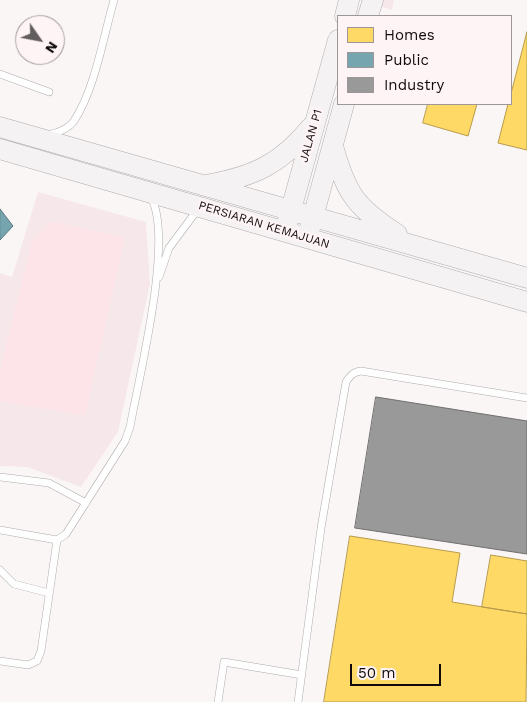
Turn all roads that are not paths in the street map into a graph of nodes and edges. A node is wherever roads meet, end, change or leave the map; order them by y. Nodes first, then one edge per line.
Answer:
1 (114, 0) edge
2 (350, 0) edge
3 (373, 0) edge
4 (345, 15) edge
5 (368, 15) edge
6 (337, 44) edge
7 (0, 74) edge
8 (49, 92) dead end
9 (344, 105) edge
10 (315, 122) junction
11 (0, 127) edge
12 (36, 137) junction
13 (332, 145) junction
14 (0, 149) edge
15 (202, 186) junction
16 (148, 190) junction
17 (201, 206) junction
18 (290, 210) junction
19 (313, 216) junction
20 (284, 233) junction
21 (306, 239) junction
22 (413, 245) junction
23 (527, 278) edge
24 (157, 282) junction
25 (527, 302) edge
26 (527, 398) edge
27 (0, 477) edge
28 (86, 503) junction
29 (0, 530) edge
30 (57, 540) junction
31 (0, 570) edge
32 (49, 592) junction
33 (0, 661) edge
34 (302, 675) junction
35 (218, 702) edge
36 (298, 702) edge

1 - 12 lane
2 - 4 main road
3 - 5 main road
6 - 10 main road, JALAN P1
7 - 8 lane
9 - 13 main road, JALAN P1
10 - 15 main road
10 - 18 main road, JALAN P1
11 - 12 main road, PERSIARAN KEMAJUAN
12 - 15 main road, PERSIARAN KEMAJUAN
13 - 19 main road, JALAN P1
13 - 22 main road
14 - 16 main road, PERSIARAN KEMAJUAN
15 - 18 main road, PERSIARAN KEMAJUAN
16 - 17 main road, PERSIARAN KEMAJUAN
16 - 24 lane
17 - 20 main road, PERSIARAN KEMAJUAN
17 - 24 lane
18 - 19 main road, PERSIARAN KEMAJUAN
18 - 20 main road, JALAN P1
19 - 21 main road, JALAN P1
19 - 22 main road, PERSIARAN KEMAJUAN
20 - 21 main road, PERSIARAN KEMAJUAN
21 - 25 main road, PERSIARAN KEMAJUAN
22 - 23 main road, PERSIARAN KEMAJUAN
24 - 28 lane
26 - 34 lane
27 - 28 lane
28 - 30 lane
29 - 30 lane
30 - 32 lane
31 - 32 lane
32 - 33 lane
34 - 35 lane
34 - 36 lane

